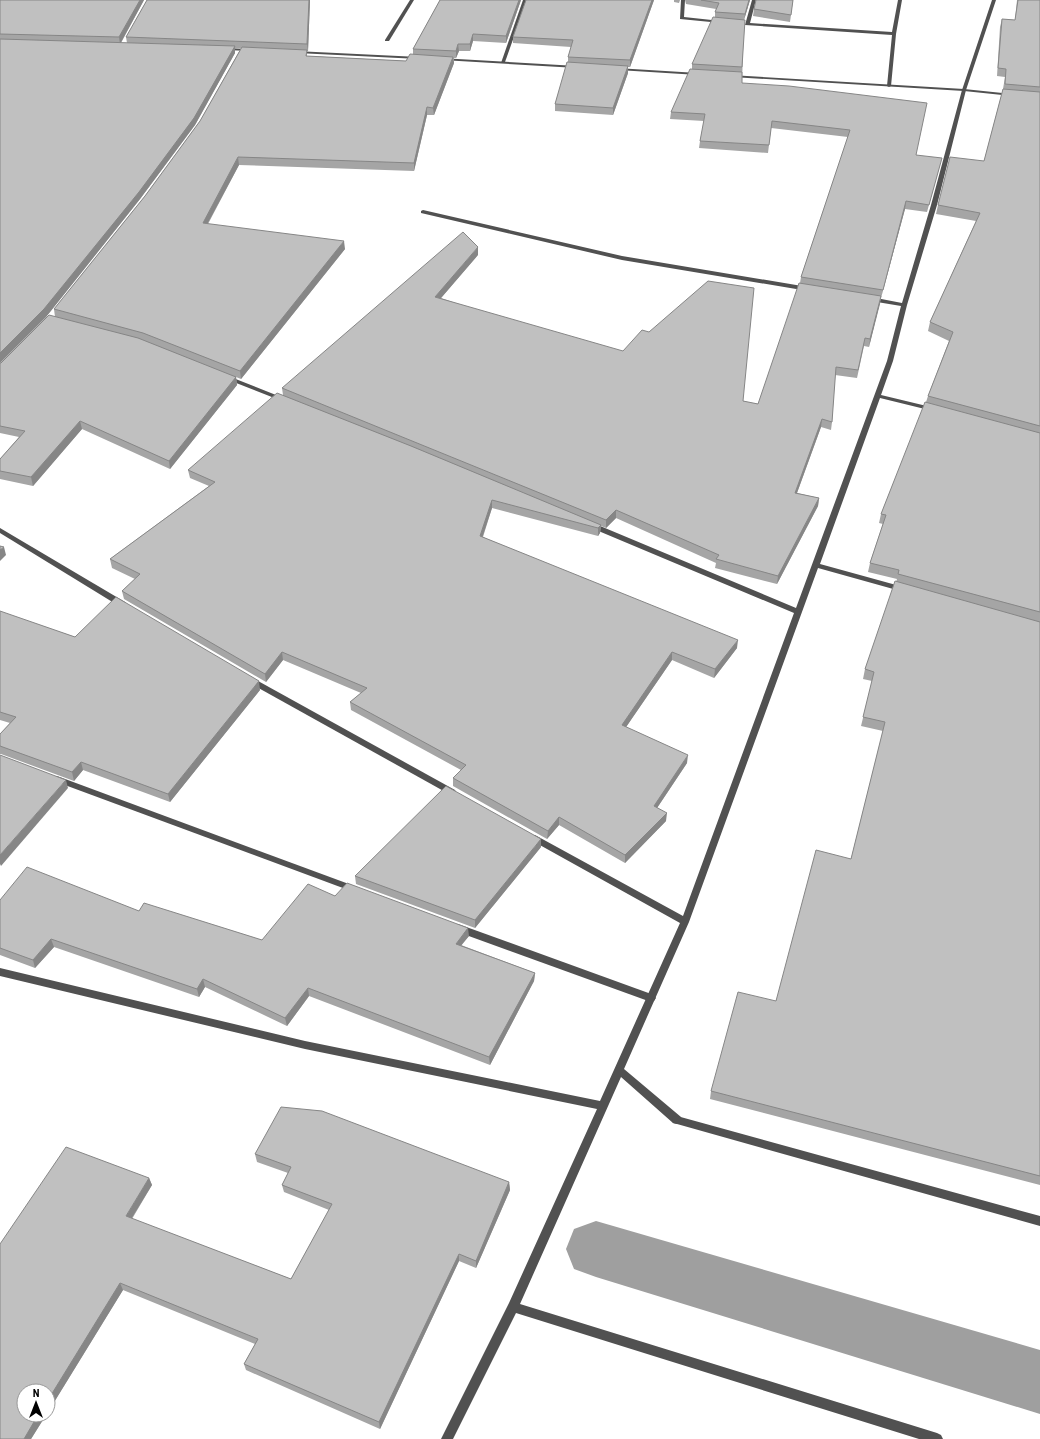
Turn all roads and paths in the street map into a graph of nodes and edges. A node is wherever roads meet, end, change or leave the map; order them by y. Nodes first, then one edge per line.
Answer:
1 (412, 0) edge
2 (525, 0) edge
3 (683, 0) edge
4 (754, 0) edge
5 (900, 0) edge
6 (994, 0) edge
7 (726, 23) edge
8 (740, 23) edge
9 (747, 24) junction
10 (894, 34) junction
11 (387, 40) dead end
12 (217, 49) edge
13 (241, 50) junction
14 (257, 50) edge
15 (288, 52) edge
16 (237, 57) edge
17 (423, 58) edge
18 (439, 59) edge
19 (503, 62) junction
20 (582, 67) edge
21 (613, 69) edge
22 (708, 74) edge
23 (723, 76) edge
24 (889, 86) junction
25 (964, 90) junction
26 (1017, 96) edge
27 (423, 212) dead end
28 (818, 291) edge
29 (864, 298) edge
30 (904, 305) junction
31 (223, 376) edge
32 (878, 396) junction
33 (289, 402) edge
34 (943, 412) edge
35 (581, 521) edge
36 (0, 530) edge
37 (816, 565) junction
38 (913, 592) edge
39 (131, 609) edge
40 (799, 612) junction
41 (245, 676) edge
42 (51, 777) edge
43 (458, 795) edge
44 (527, 834) edge
45 (363, 892) edge
46 (685, 922) junction
47 (447, 923) edge
48 (0, 972) edge
49 (651, 998) junction
50 (619, 1070) junction
51 (604, 1106) junction
52 (1040, 1221) edge
53 (513, 1307) junction
54 (447, 1439) edge
55 (937, 1439) edge

1 - 11 street
2 - 19 street
3 - 7 street
4 - 9 street
5 - 10 street
6 - 25 street
8 - 9 street
9 - 10 street
10 - 24 street
12 - 13 street
13 - 14 street
13 - 16 street
15 - 17 street
18 - 19 street
19 - 20 street
21 - 22 street
23 - 24 street
24 - 25 street
25 - 26 street
25 - 30 street
27 - 28 street
29 - 30 street
30 - 32 street
31 - 33 street
32 - 34 street
32 - 37 street
35 - 40 street
36 - 39 street
37 - 38 street
37 - 40 street
40 - 46 street
41 - 43 street
42 - 45 street
44 - 46 street
46 - 49 street
47 - 49 street
48 - 51 street
49 - 50 street
50 - 51 street
50 - 52 street
51 - 53 street
53 - 54 street
53 - 55 street

